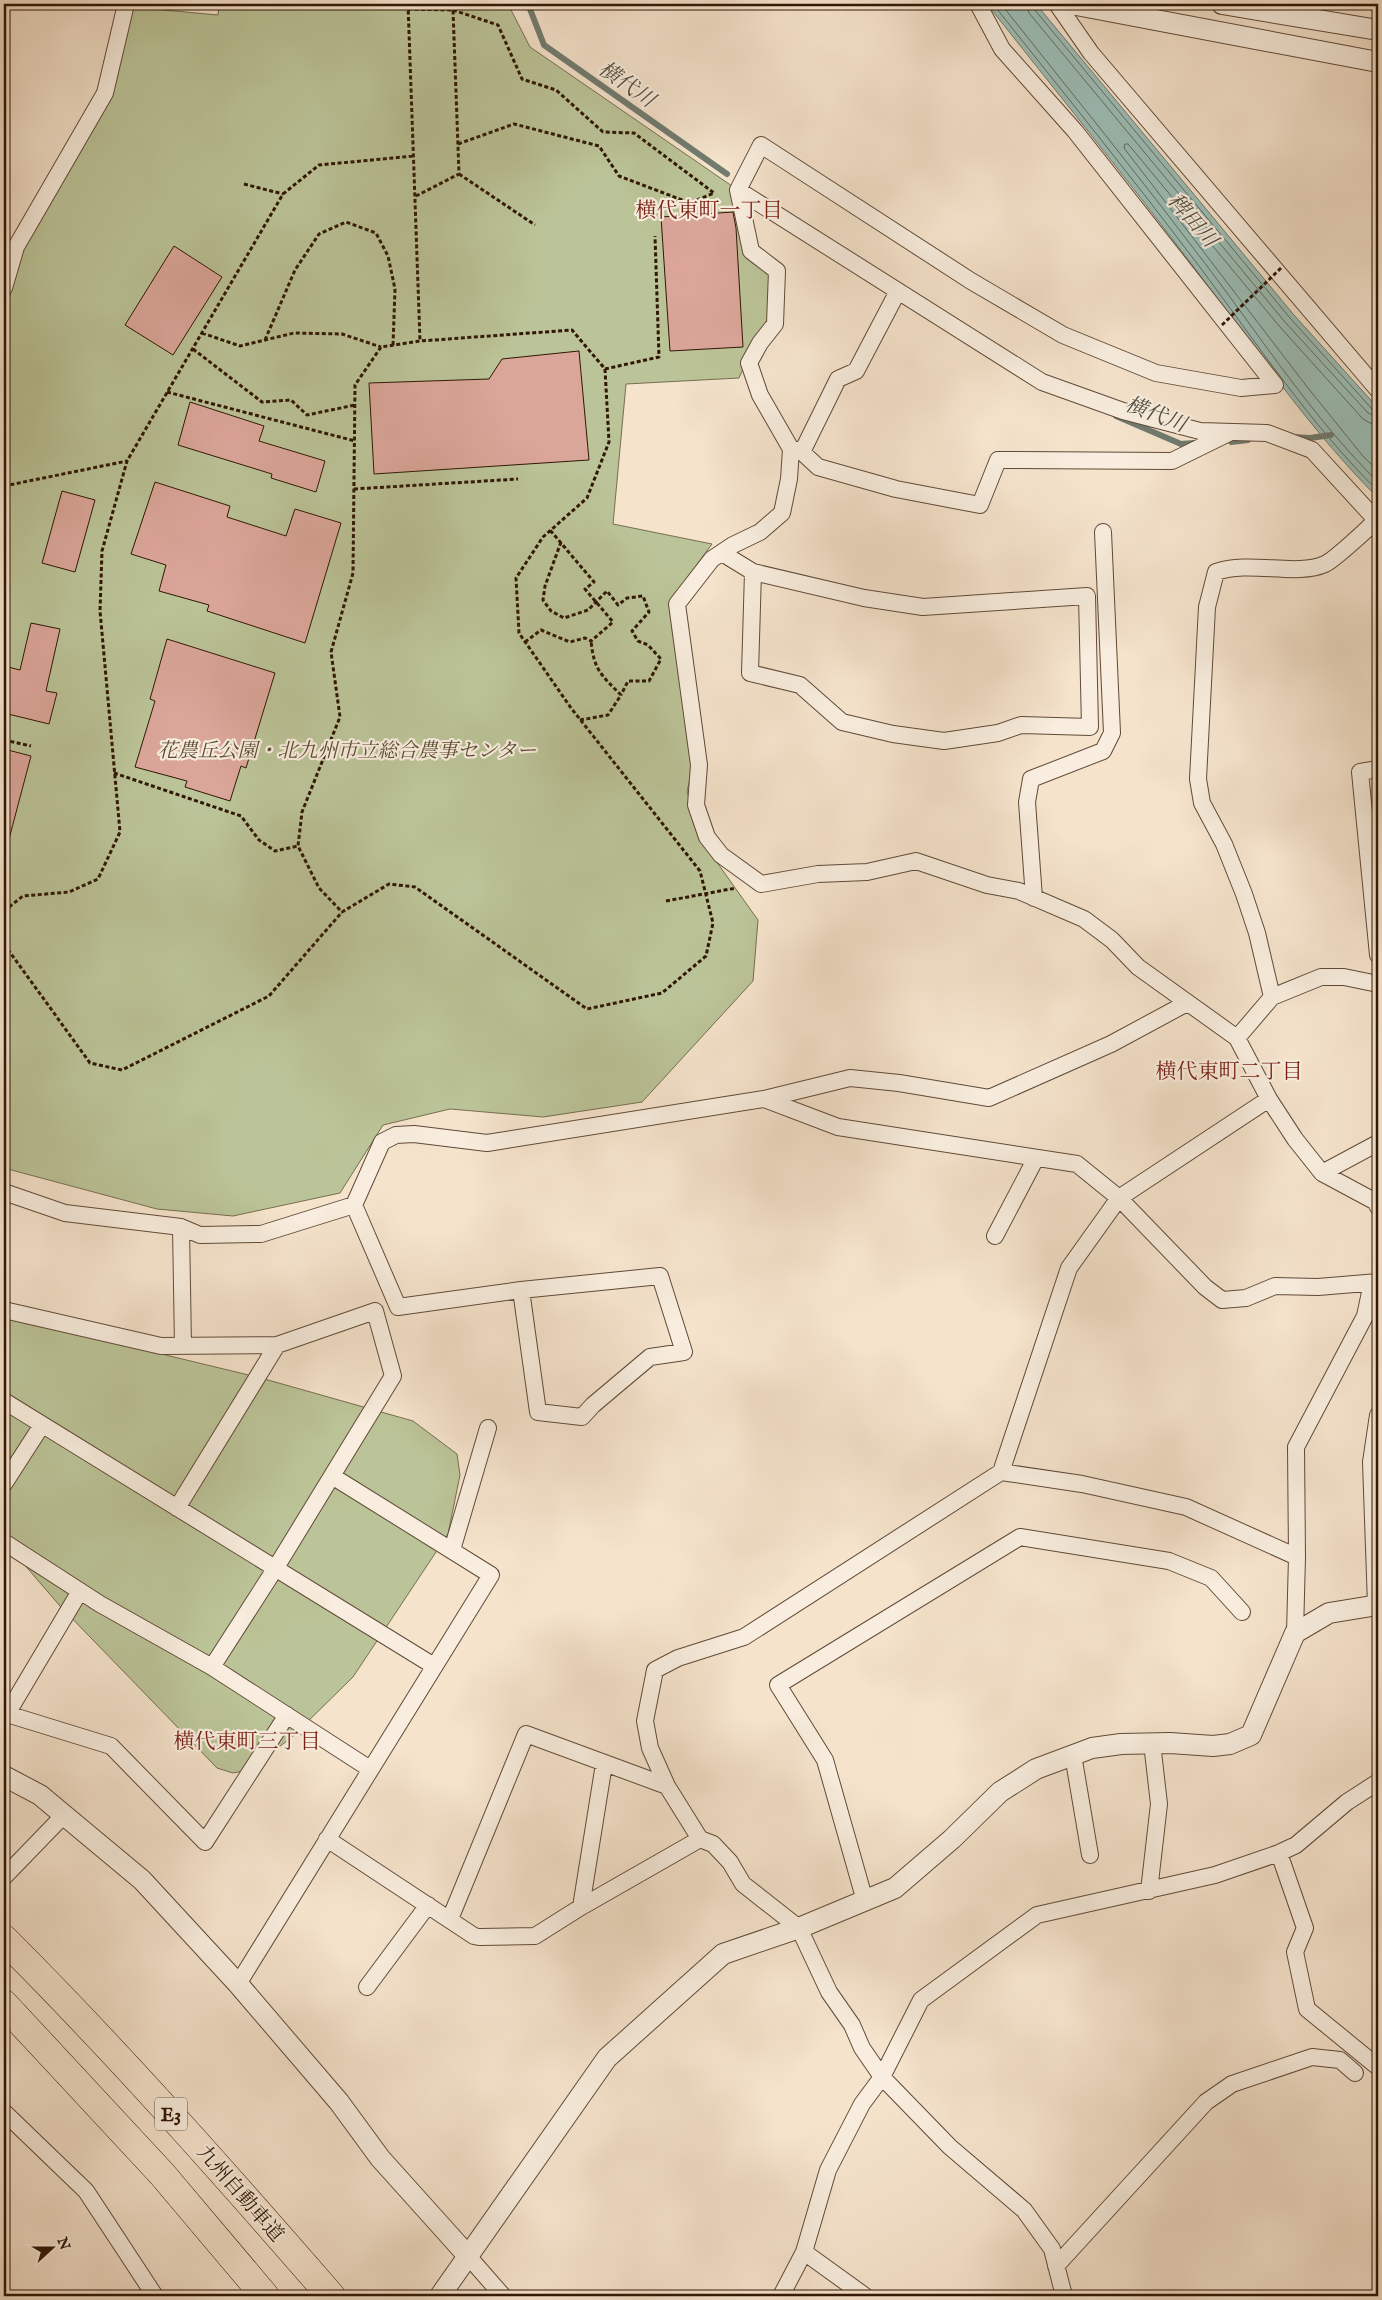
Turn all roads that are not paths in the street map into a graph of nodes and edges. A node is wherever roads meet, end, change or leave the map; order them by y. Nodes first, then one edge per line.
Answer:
1 (126, 4) edge
2 (978, 4) edge
3 (1057, 4) edge
4 (1071, 4) edge
5 (1222, 4) edge
6 (1378, 30) edge
7 (1378, 62) edge
8 (738, 190) junction
9 (4, 288) edge
10 (898, 291) junction
11 (1378, 390) edge
12 (1232, 432) junction
13 (797, 451) junction
14 (1378, 520) edge
15 (1103, 532) dead end
16 (722, 553) junction
17 (753, 572) junction
18 (1378, 769) edge
19 (1034, 898) junction
20 (1378, 955) edge
21 (1378, 984) edge
22 (1272, 997) junction
23 (1187, 1003) junction
24 (1237, 1038) junction
25 (764, 1099) junction
26 (1269, 1099) junction
27 (1378, 1143) edge
28 (1036, 1158) junction
29 (1322, 1172) junction
30 (4, 1192) edge
31 (1120, 1198) junction
32 (354, 1205) junction
33 (1378, 1207) edge
34 (181, 1227) junction
35 (995, 1236) dead end
36 (1375, 1283) edge
37 (521, 1290) junction
38 (4, 1310) edge
39 (277, 1345) junction
40 (183, 1346) junction
41 (4, 1401) edge
42 (1378, 1415) edge
43 (42, 1425) junction
44 (488, 1428) dead end
45 (1001, 1472) junction
46 (332, 1476) junction
47 (4, 1484) edge
48 (176, 1508) junction
49 (4, 1542) edge
50 (452, 1550) junction
51 (1297, 1557) junction
52 (276, 1569) junction
53 (80, 1591) junction
54 (1377, 1605) edge
55 (1242, 1612) dead end
56 (1295, 1633) junction
57 (434, 1666) junction
58 (212, 1667) junction
59 (287, 1715) junction
60 (1152, 1743) junction
61 (1073, 1755) junction
62 (604, 1764) junction
63 (370, 1769) junction
64 (4, 1776) edge
65 (1378, 1782) edge
66 (667, 1786) junction
67 (64, 1815) junction
68 (327, 1839) junction
69 (700, 1839) junction
70 (1279, 1853) junction
71 (1090, 1854) dead end
72 (4, 1877) edge
73 (1149, 1891) junction
74 (865, 1901) junction
75 (428, 1905) junction
76 (580, 1907) junction
77 (450, 1919) junction
78 (799, 1928) junction
79 (4, 1939) edge
80 (238, 1984) junction
81 (367, 1987) dead end
82 (4, 2004) edge
83 (1378, 2067) edge
84 (1355, 2073) dead end
85 (882, 2077) junction
86 (4, 2112) edge
87 (804, 2252) junction
88 (468, 2256) junction
89 (1056, 2266) junction
90 (155, 2296) edge
91 (265, 2296) edge
92 (331, 2296) edge
93 (440, 2296) edge
94 (503, 2296) edge
95 (781, 2296) edge
96 (865, 2296) edge
97 (1064, 2296) edge

1 - 9 street
2 - 8 street
3 - 11 street
4 - 7 street
5 - 6 street
8 - 10 street
8 - 13 street
10 - 12 street
10 - 13 street
12 - 13 street
12 - 14 street
13 - 16 street
14 - 22 street
15 - 19 street
16 - 17 street
16 - 19 street
17 - 17 street
18 - 20 street
19 - 23 street
21 - 22 street
22 - 24 street
23 - 24 street
23 - 25 street
24 - 26 street
25 - 28 street
25 - 32 street
26 - 29 street
26 - 31 street
27 - 29 street
28 - 31 street
28 - 35 street
29 - 33 street
30 - 34 street
31 - 36 street
31 - 45 street
32 - 34 street
32 - 37 street
34 - 40 street
36 - 51 street
37 - 37 street
38 - 40 street
39 - 40 street
39 - 46 street
39 - 48 street
41 - 43 street
42 - 54 street
43 - 47 street
43 - 48 street
44 - 50 street
45 - 51 street
45 - 66 street
46 - 50 street
46 - 52 street
48 - 52 street
49 - 53 street
50 - 57 street
51 - 56 street
52 - 57 street
52 - 58 street
53 - 58 street
53 - 59 street
54 - 56 street
55 - 74 street
56 - 60 street
57 - 63 street
58 - 59 street
59 - 63 street
60 - 61 street
60 - 73 street
61 - 71 street
61 - 74 street
62 - 66 street
62 - 76 street
62 - 77 street
63 - 68 street
64 - 67 street
65 - 70 street
66 - 69 street
67 - 72 street
67 - 80 street
68 - 75 street
68 - 80 street
69 - 76 street
69 - 78 street
70 - 73 street
70 - 83 street
73 - 85 street
74 - 78 street
75 - 77 street
75 - 81 street
76 - 77 street
78 - 85 street
78 - 88 street
79 - 92 highway, 九州自動車道 / E3
80 - 88 street
82 - 91 highway, E3
84 - 89 street
85 - 87 street
85 - 89 street
86 - 90 street
87 - 95 street
87 - 96 street
88 - 93 street
88 - 94 street
89 - 97 street

